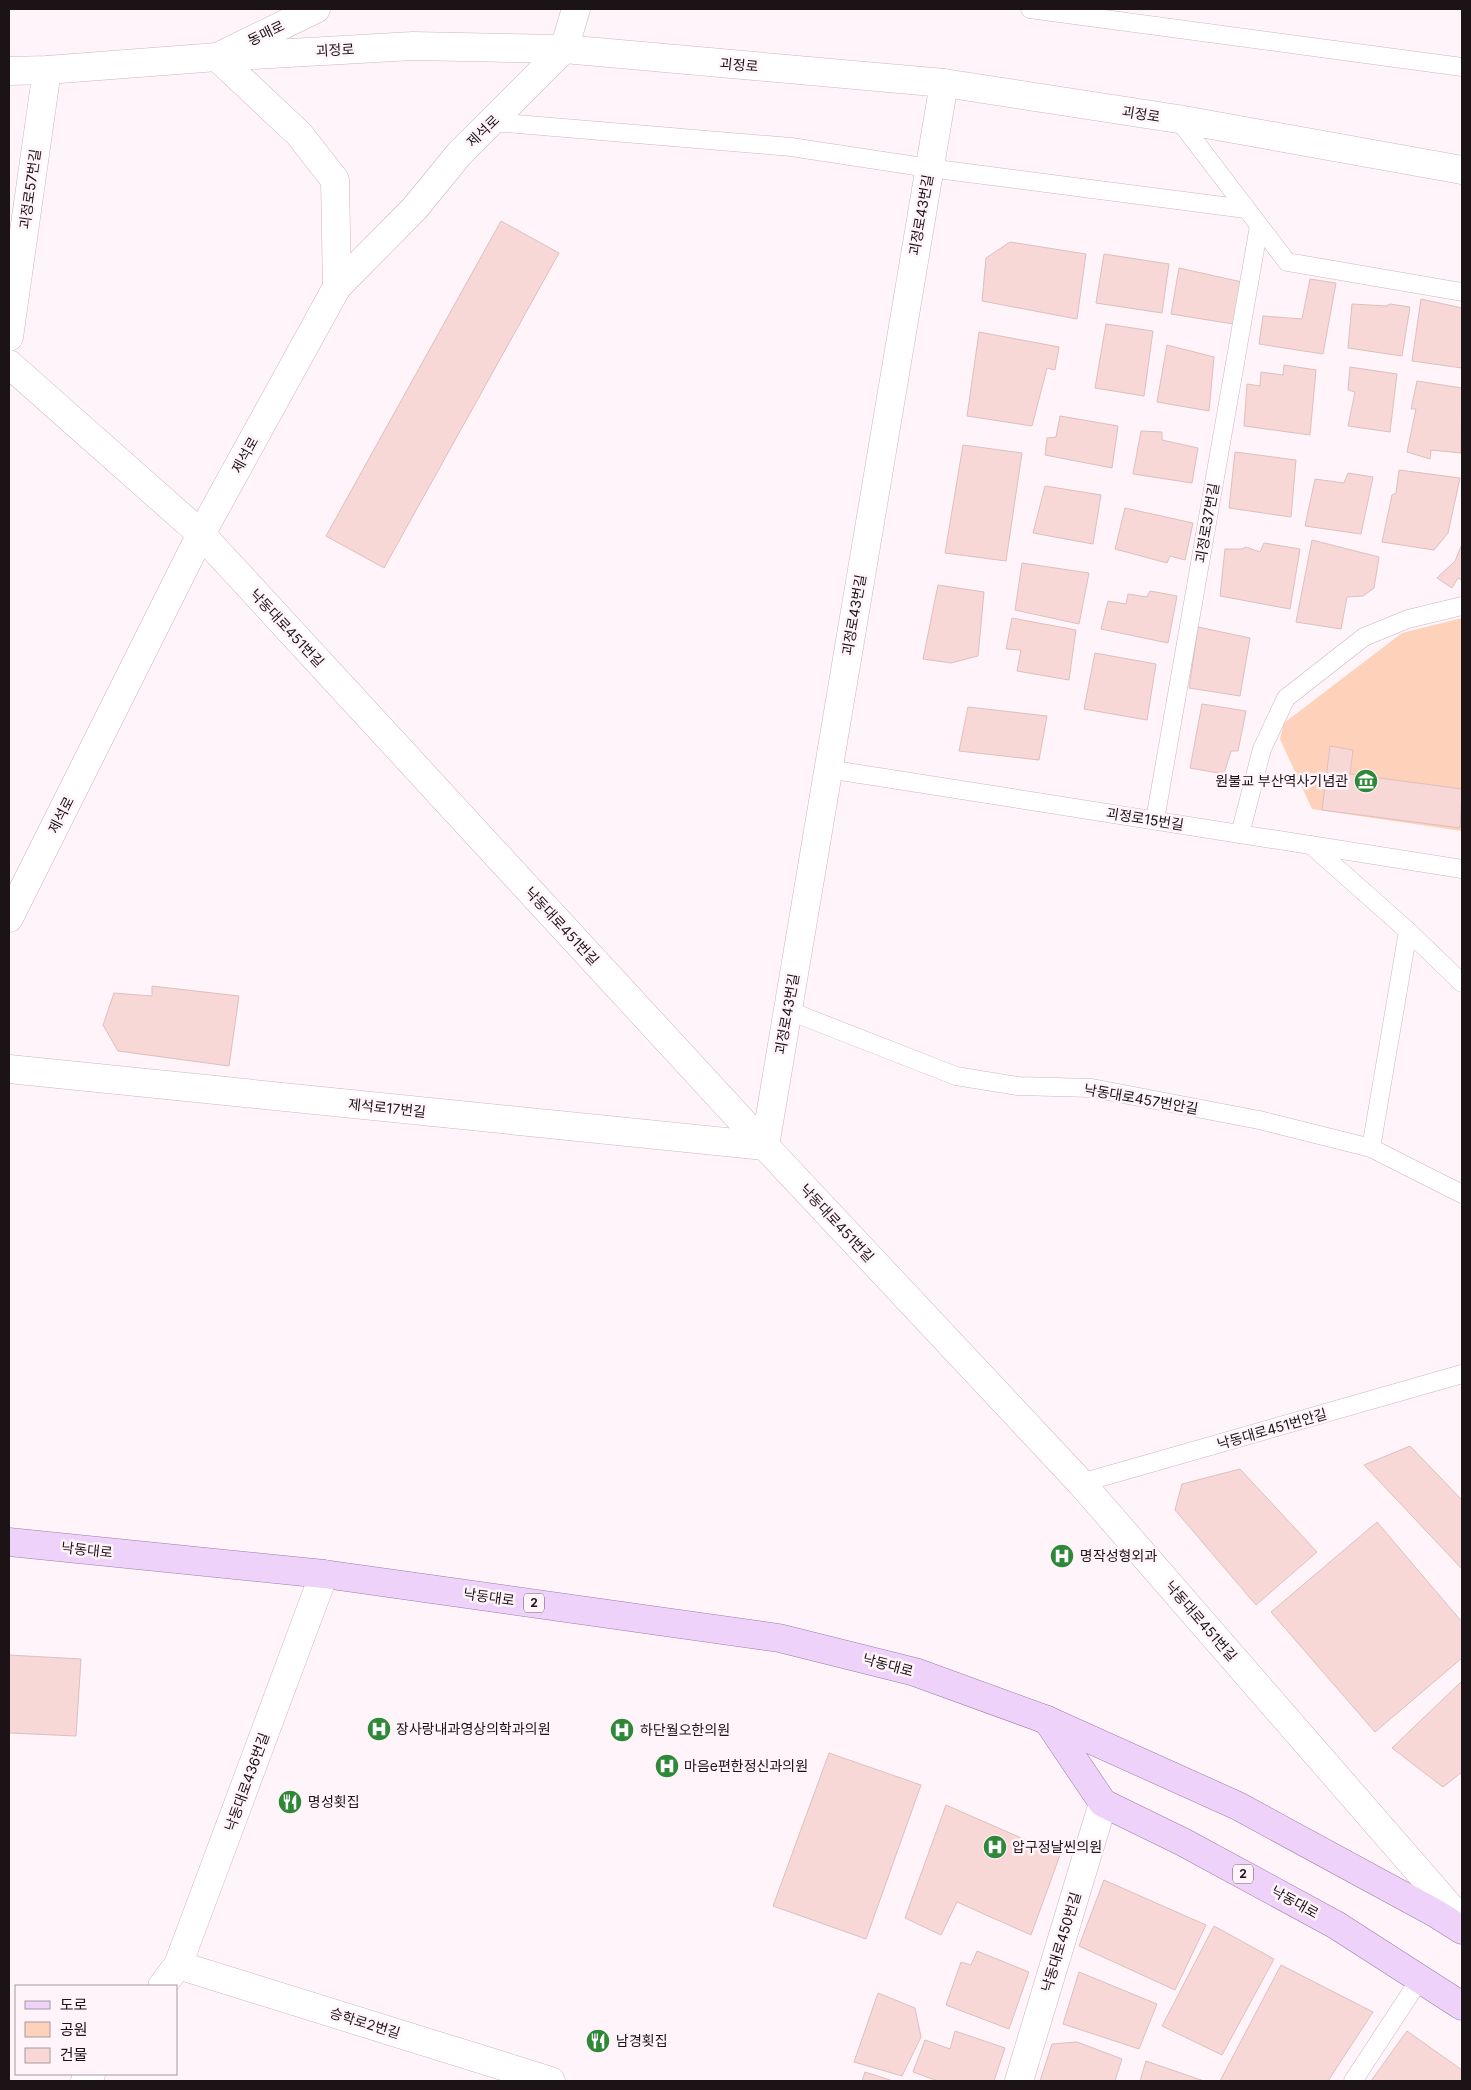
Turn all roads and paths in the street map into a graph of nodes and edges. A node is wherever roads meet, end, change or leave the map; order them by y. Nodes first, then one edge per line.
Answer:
1 (316, 9) edge
2 (576, 9) edge
3 (1030, 9) edge
4 (564, 49) junction
5 (217, 57) junction
6 (1462, 67) edge
7 (47, 70) junction
8 (9, 71) edge
9 (944, 83) junction
10 (1178, 119) junction
11 (492, 122) junction
12 (929, 168) junction
13 (1462, 170) edge
14 (1246, 209) junction
15 (1259, 226) junction
16 (337, 287) junction
17 (1462, 292) edge
18 (9, 337) edge
19 (9, 364) edge
20 (201, 534) junction
21 (1462, 606) edge
22 (828, 768) junction
23 (1156, 820) junction
24 (1240, 834) junction
25 (1311, 845) junction
26 (1462, 869) edge
27 (9, 918) edge
28 (1408, 931) junction
29 (1462, 983) edge
30 (787, 1010) junction
31 (9, 1069) edge
32 (764, 1146) junction
33 (1371, 1148) junction
34 (1462, 1194) edge
35 (1462, 1374) edge
36 (1081, 1483) junction
37 (9, 1542) edge
38 (324, 1574) junction
39 (1047, 1720) junction
40 (1103, 1803) junction
41 (1462, 1921) edge
42 (1462, 1930) edge
43 (178, 1965) junction
44 (1420, 1979) junction
45 (163, 1985) edge
46 (1462, 2006) edge
47 (551, 2081) edge
48 (1019, 2081) edge
49 (1353, 2081) edge

1 - 5 street, 동매로
2 - 4 street
3 - 6 lane
4 - 5 street, 괴정로
4 - 9 street, 괴정로
4 - 11 street, 제석로
5 - 7 street, 괴정로
5 - 16 street
7 - 8 street, 괴정로
7 - 18 street, 괴정로57번길
9 - 10 street, 괴정로
9 - 12 street, 괴정로43번길
10 - 13 street, 괴정로
10 - 14 lane
11 - 12 lane
11 - 16 street, 제석로
12 - 14 lane
12 - 22 street, 괴정로43번길
14 - 15 lane
15 - 17 lane
15 - 23 lane, 괴정로37번길
16 - 20 street, 제석로
19 - 20 street, 낙동대로451번길
20 - 27 street, 제석로
20 - 32 street, 낙동대로451번길
21 - 24 lane
22 - 23 lane, 괴정로15번길
22 - 30 street, 괴정로43번길
23 - 24 lane, 괴정로15번길
24 - 25 lane, 괴정로15번길
25 - 26 lane, 괴정로15번길
25 - 28 lane
28 - 29 lane
28 - 33 lane
30 - 32 street, 괴정로43번길
30 - 33 lane, 낙동대로457번안길
31 - 32 street, 제석로17번길
32 - 36 street, 낙동대로451번길
33 - 34 lane, 낙동대로457번안길
35 - 36 lane, 낙동대로451번안길
36 - 41 street, 낙동대로451번길
37 - 38 main road, 낙동대로 / 2
38 - 39 main road, 낙동대로 / 2
38 - 43 street, 낙동대로436번길
39 - 40 main road, 낙동대로 / 2
39 - 42 main road, 낙동대로 / 2
40 - 44 main road, 낙동대로 / 2
40 - 48 street, 낙동대로450번길
43 - 45 street, 낙동대로436번길
43 - 47 street, 승학로2번길
44 - 46 main road, 낙동대로 / 2
44 - 49 lane

